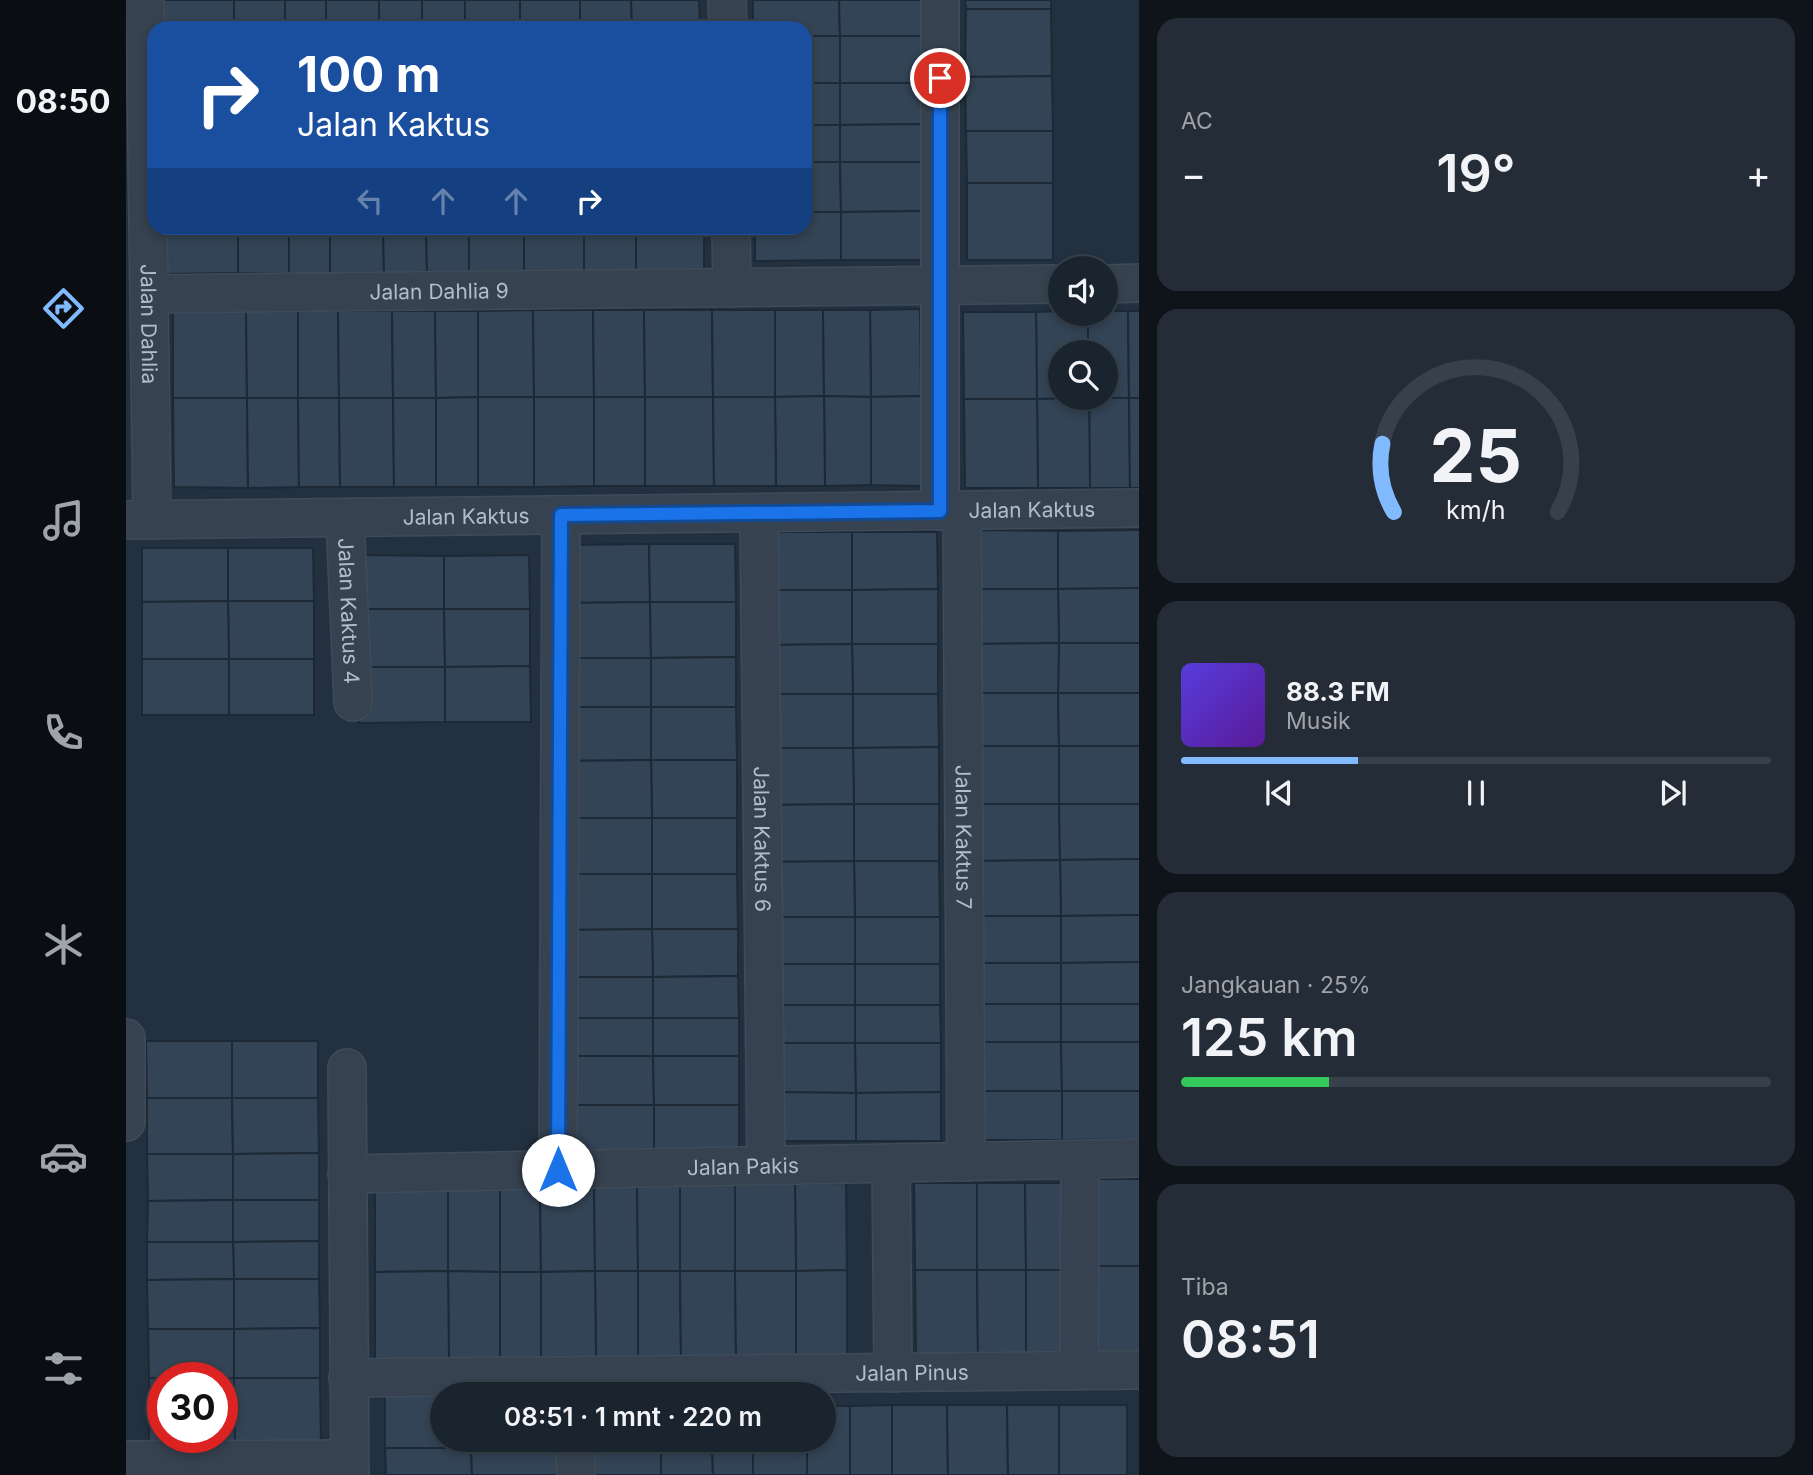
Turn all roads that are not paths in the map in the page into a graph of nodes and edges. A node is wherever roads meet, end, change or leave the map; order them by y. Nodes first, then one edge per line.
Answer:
1 (145, 0) edge
2 (727, 0) edge
3 (940, 0) edge
4 (728, 21) edge
5 (147, 28) edge
6 (149, 235) edge
7 (731, 235) edge
8 (1139, 283) edge
9 (1048, 284) edge
10 (1118, 284) edge
11 (941, 286) junction
12 (732, 288) junction
13 (149, 294) junction
14 (1139, 508) edge
15 (951, 511) junction
16 (759, 513) junction
17 (561, 515) junction
18 (345, 518) junction
19 (139, 520) edge
20 (353, 702) dead end
21 (126, 1038) edge
22 (347, 1068) dead end
23 (126, 1122) edge
24 (1139, 1158) edge
25 (1080, 1160) junction
26 (966, 1162) junction
27 (891, 1163) junction
28 (766, 1166) junction
29 (558, 1170) junction
30 (347, 1174) junction
31 (1079, 1370) junction
32 (1139, 1370) edge
33 (893, 1373) junction
34 (348, 1378) junction
35 (476, 1382) edge
36 (652, 1382) edge
37 (575, 1452) edge
38 (126, 1460) edge
39 (349, 1467) edge
40 (576, 1475) edge

1 - 5 street, Jalan Dahlia
2 - 4 street
3 - 11 street, Jalan Kaktus 7
6 - 13 street, Jalan Dahlia
7 - 12 street
8 - 10 street
9 - 11 street, Jalan Dahlia 9
11 - 12 street, Jalan Dahlia 9
11 - 15 street, Jalan Kaktus 7
12 - 13 street, Jalan Dahlia 9
13 - 19 street, Jalan Dahlia
14 - 15 street, Jalan Kaktus
15 - 16 street, Jalan Kaktus
15 - 26 street, Jalan Kaktus 7
16 - 17 street, Jalan Kaktus
16 - 28 street, Jalan Kaktus 6
17 - 18 street, Jalan Kaktus
17 - 29 street
18 - 19 street, Jalan Kaktus
18 - 20 street, Jalan Kaktus 4
21 - 23 street
22 - 30 street
24 - 25 street, Jalan Pakis
25 - 26 street, Jalan Pakis
25 - 31 street
26 - 27 street, Jalan Pakis
27 - 28 street, Jalan Pakis
27 - 33 street
28 - 29 street, Jalan Pakis
29 - 30 street, Jalan Pakis
30 - 34 street
31 - 32 street, Jalan Pinus
31 - 33 street, Jalan Pinus
33 - 36 street, Jalan Pinus
34 - 35 street, Jalan Pinus
34 - 39 street
37 - 40 street
38 - 39 street

